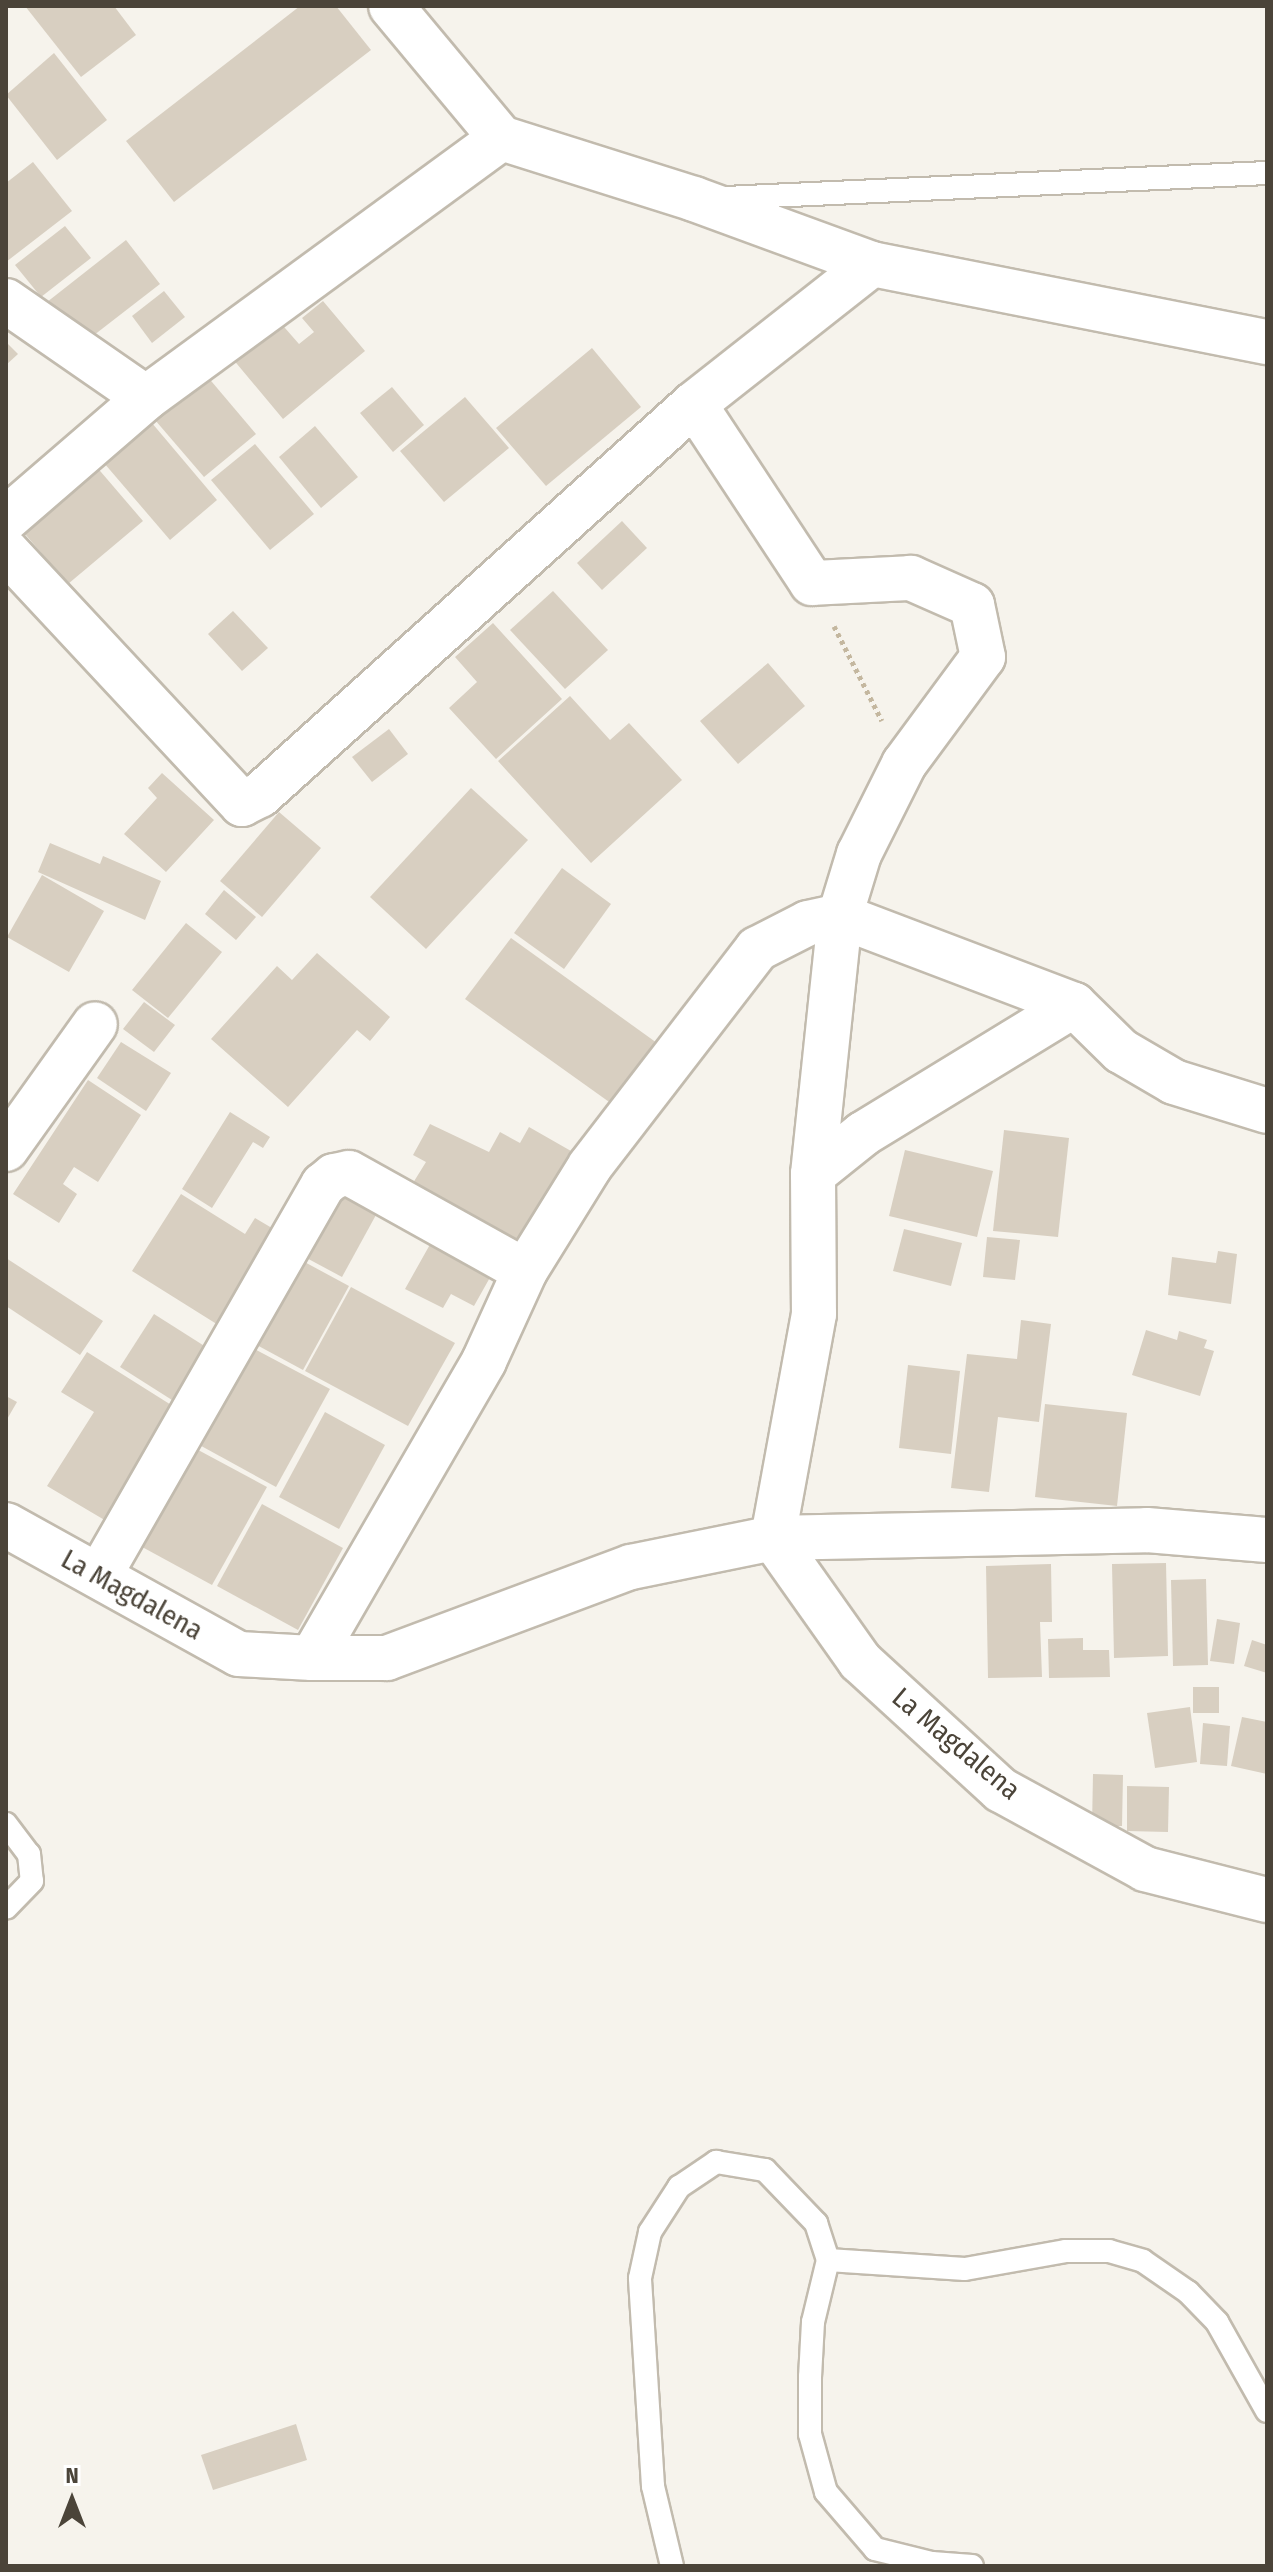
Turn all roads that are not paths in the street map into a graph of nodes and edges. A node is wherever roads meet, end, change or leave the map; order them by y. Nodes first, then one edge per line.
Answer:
1 (391, 6) edge
2 (501, 138) junction
3 (1267, 173) edge
4 (694, 199) junction
5 (872, 264) junction
6 (6, 301) edge
7 (1267, 342) edge
8 (146, 398) junction
9 (694, 404) junction
10 (6, 519) edge
11 (6, 551) edge
12 (840, 916) junction
13 (1074, 1005) junction
14 (95, 1024) dead end
15 (1267, 1111) edge
16 (6, 1149) edge
17 (813, 1174) junction
18 (525, 1271) junction
19 (6, 1525) edge
20 (773, 1538) junction
21 (1267, 1540) edge
22 (99, 1576) junction
23 (312, 1658) junction
24 (6, 1824) edge
25 (1267, 1900) edge
26 (6, 1908) edge
27 (828, 2260) junction
28 (1267, 2411) edge
29 (672, 2566) edge
30 (972, 2566) edge

1 - 2 street
2 - 4 street
2 - 8 street
3 - 4 lane
4 - 5 street
5 - 7 street
5 - 9 street
6 - 8 street
8 - 10 street
9 - 11 street
9 - 12 street
12 - 13 street
12 - 17 street
12 - 18 street
13 - 15 street
13 - 17 street
14 - 16 street
17 - 20 street
18 - 22 street
18 - 23 street
19 - 22 street, La Magdalena
20 - 21 street, La Magdalena
20 - 23 street, La Magdalena
20 - 25 street, La Magdalena
22 - 23 street, La Magdalena
24 - 26 lane
27 - 28 lane
27 - 29 lane
27 - 30 lane

